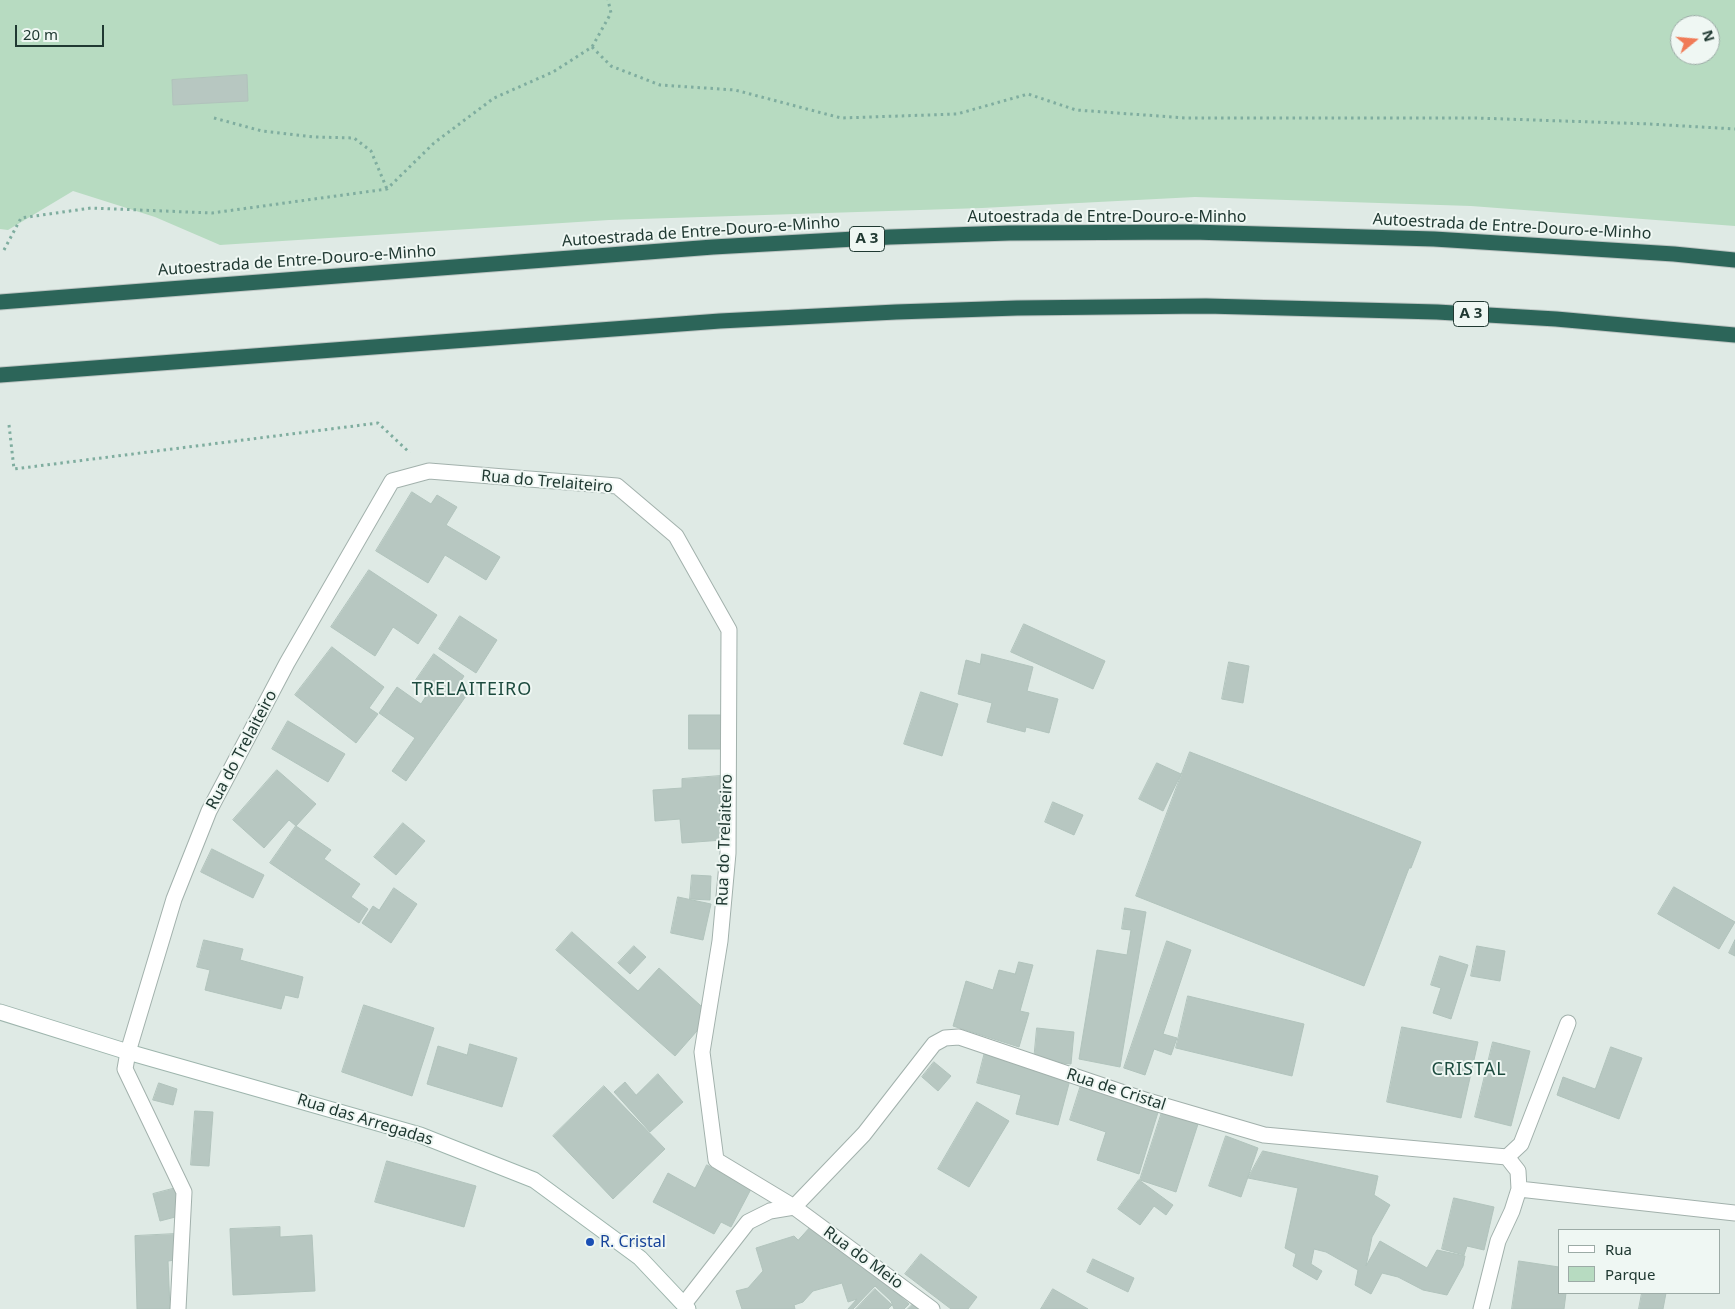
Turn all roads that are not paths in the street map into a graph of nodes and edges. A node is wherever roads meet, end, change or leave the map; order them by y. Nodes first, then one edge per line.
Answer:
1 (1735, 260) edge
2 (0, 302) edge
3 (1735, 335) edge
4 (0, 375) edge
5 (0, 1012) edge
6 (1568, 1023) dead end
7 (128, 1052) junction
8 (1507, 1157) junction
9 (1519, 1189) junction
10 (794, 1207) junction
11 (1735, 1213) edge
12 (686, 1306) edge
13 (178, 1309) edge
14 (932, 1309) edge
15 (1481, 1309) edge

1 - 2 highway, Autoestrada de Entre-Douro-e-Minho / A 3
3 - 4 highway, A 3
5 - 7 street, Rua das Arregadas
6 - 8 street
7 - 10 street, Rua do Trelaiteiro
7 - 12 street, Rua das Arregadas
7 - 13 street, Rua do Trelaiteiro
8 - 9 street
8 - 10 street, Rua de Cristal
9 - 11 street
9 - 15 street
10 - 12 street
10 - 14 street, Rua do Meio

